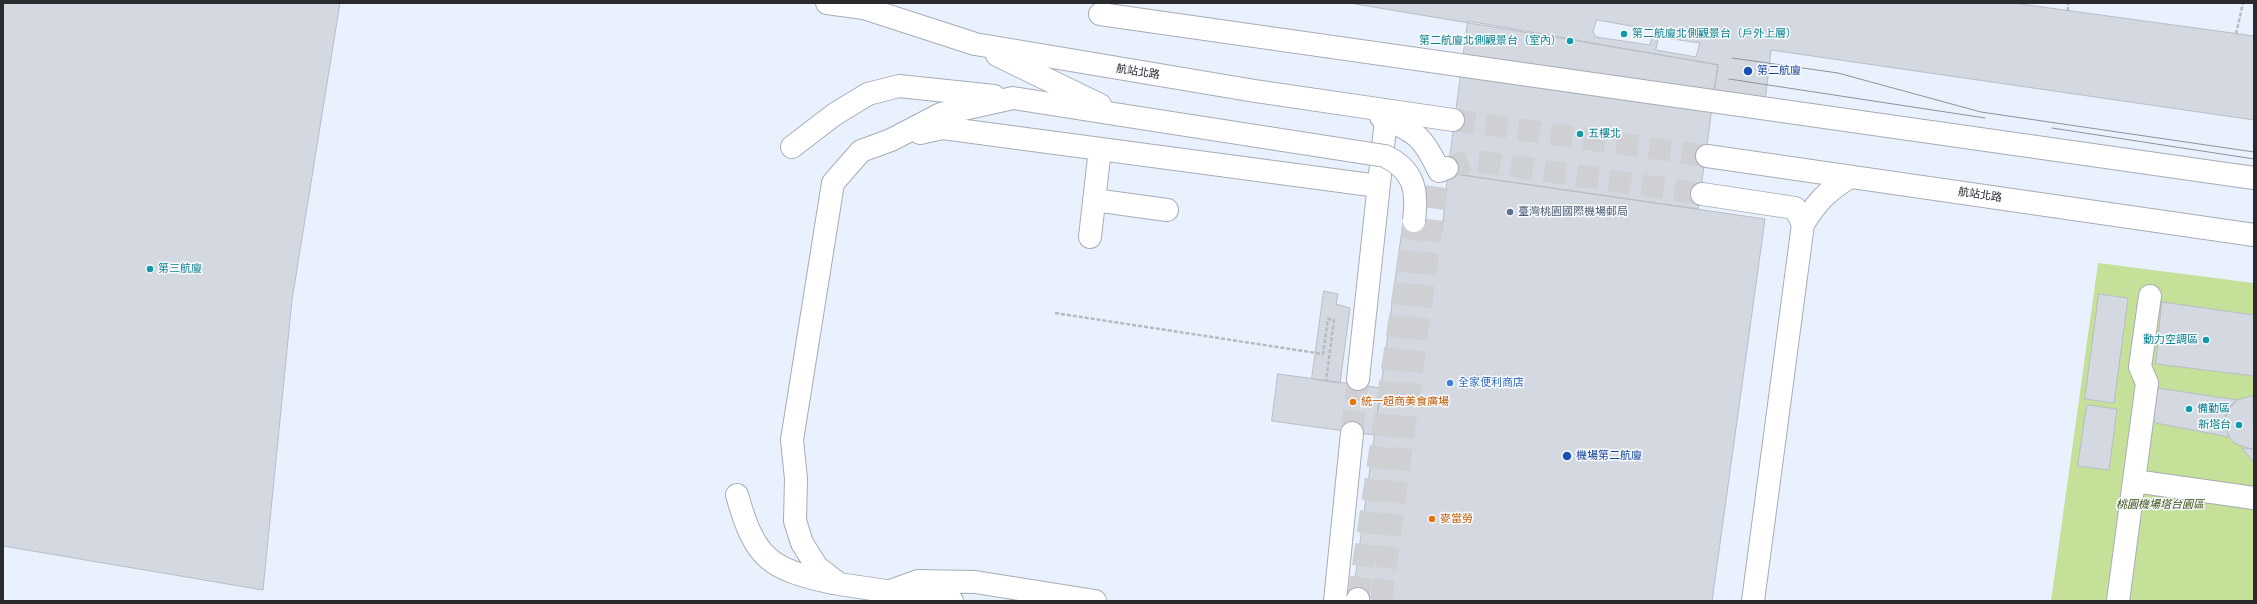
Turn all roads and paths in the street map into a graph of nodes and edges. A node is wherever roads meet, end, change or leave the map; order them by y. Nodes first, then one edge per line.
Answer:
1 (827, 3) edge
2 (2068, 3) edge
3 (2243, 3) edge
4 (2068, 11) dead end
5 (1100, 14) dead end
6 (2236, 34) dead end
7 (975, 44) junction
8 (1013, 98) junction
9 (1353, 105) junction
10 (1121, 115) junction
11 (1386, 119) junction
12 (1453, 120) tunnel mouth
13 (891, 140) junction
14 (792, 147) dead end
15 (1100, 149) junction
16 (1707, 156) tunnel mouth
17 (1443, 170) tunnel mouth
18 (1850, 177) junction
19 (2254, 178) edge
20 (1378, 186) junction
21 (1702, 194) tunnel mouth
22 (1094, 200) junction
23 (1167, 210) dead end
24 (1414, 221) tunnel mouth
25 (1803, 224) junction
26 (2254, 235) edge
27 (1090, 237) dead end
28 (2150, 296) dead end
29 (1055, 313) dead end
30 (1358, 379) tunnel mouth
31 (1326, 381) dead end
32 (1352, 433) tunnel mouth
33 (2134, 481) junction
34 (737, 495) dead end
35 (2254, 498) edge
36 (839, 584) junction
37 (887, 592) junction
38 (952, 601) edge
39 (1095, 601) edge
40 (1334, 601) edge
41 (1753, 601) edge
42 (2118, 601) edge

1 - 7 street, 航站北路
2 - 4 path
3 - 6 path
5 - 19 street
7 - 9 street, 航站北路
7 - 10 street
8 - 10 street
8 - 13 street
8 - 14 street
9 - 11 street
9 - 12 street, 航站北路
10 - 24 street, bridge
11 - 17 street
11 - 20 street
13 - 15 street
13 - 36 street
15 - 20 street
15 - 22 street
16 - 18 street, 航站北路
18 - 25 street
18 - 26 street, 航站北路
20 - 30 street
21 - 25 street
22 - 23 street
22 - 27 street
25 - 41 street
28 - 33 street
29 - 31 path
32 - 40 street
33 - 35 street
33 - 42 street
34 - 36 street
36 - 37 street
37 - 38 street
37 - 39 street

